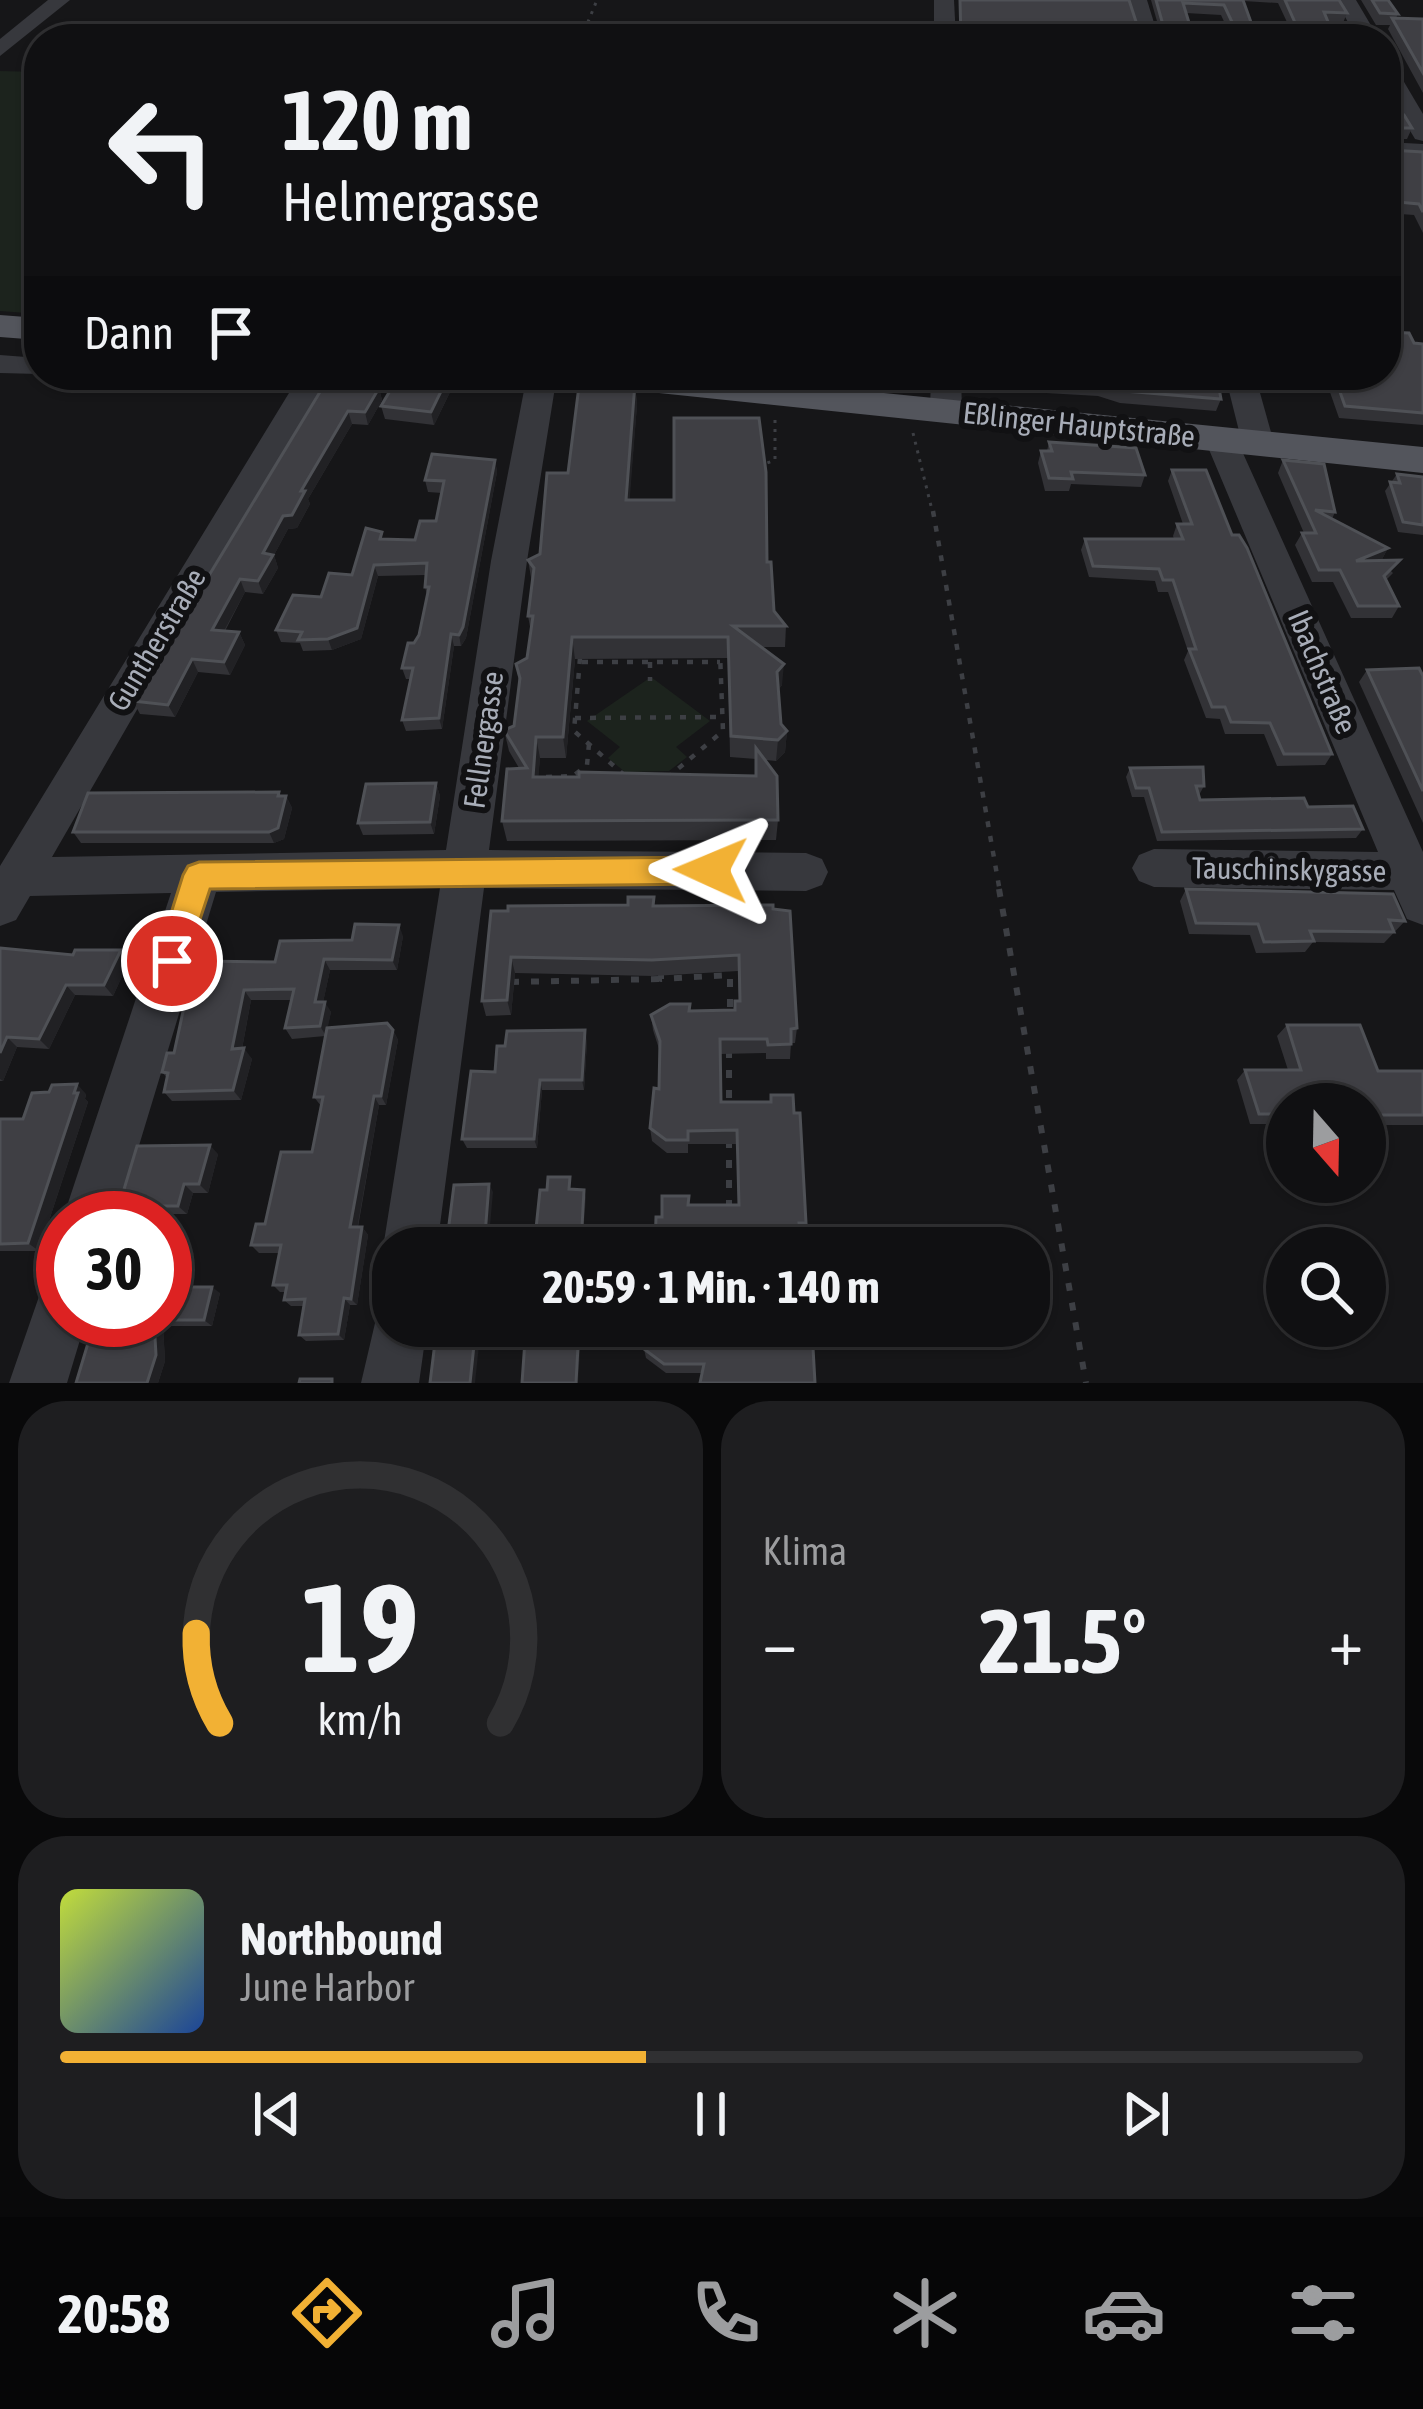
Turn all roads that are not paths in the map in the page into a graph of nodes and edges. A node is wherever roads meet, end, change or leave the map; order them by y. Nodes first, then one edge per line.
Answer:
1 (60, 0) edge
2 (31, 24) edge
3 (24, 30) edge
4 (0, 50) edge
5 (1401, 96) edge
6 (1423, 134) edge
7 (306, 390) edge
8 (529, 390) edge
9 (745, 390) edge
10 (1240, 390) edge
11 (935, 405) edge
12 (1239, 441) junction
13 (1423, 460) edge
14 (1154, 868) dead end
15 (465, 869) junction
16 (806, 872) dead end
17 (199, 875) junction
18 (1418, 882) edge
19 (8, 891) edge
20 (99, 1191) edge
21 (413, 1227) edge
22 (49, 1347) edge
23 (396, 1347) edge
24 (38, 1383) edge
25 (390, 1383) edge

1 - 2 street
3 - 4 street
5 - 6 street
7 - 19 street, Guntherstraße
8 - 15 street, Fellnergasse
9 - 11 main road, Eßlinger Hauptstraße
10 - 12 street, Ibachstraße
11 - 12 main road, Eßlinger Hauptstraße
12 - 13 main road, Eßlinger Hauptstraße
12 - 18 street, Ibachstraße
14 - 18 street, Tauschinskygasse
15 - 16 street
15 - 17 street
15 - 21 street, Fellnergasse
17 - 19 street
17 - 20 street
22 - 24 street
23 - 25 street

